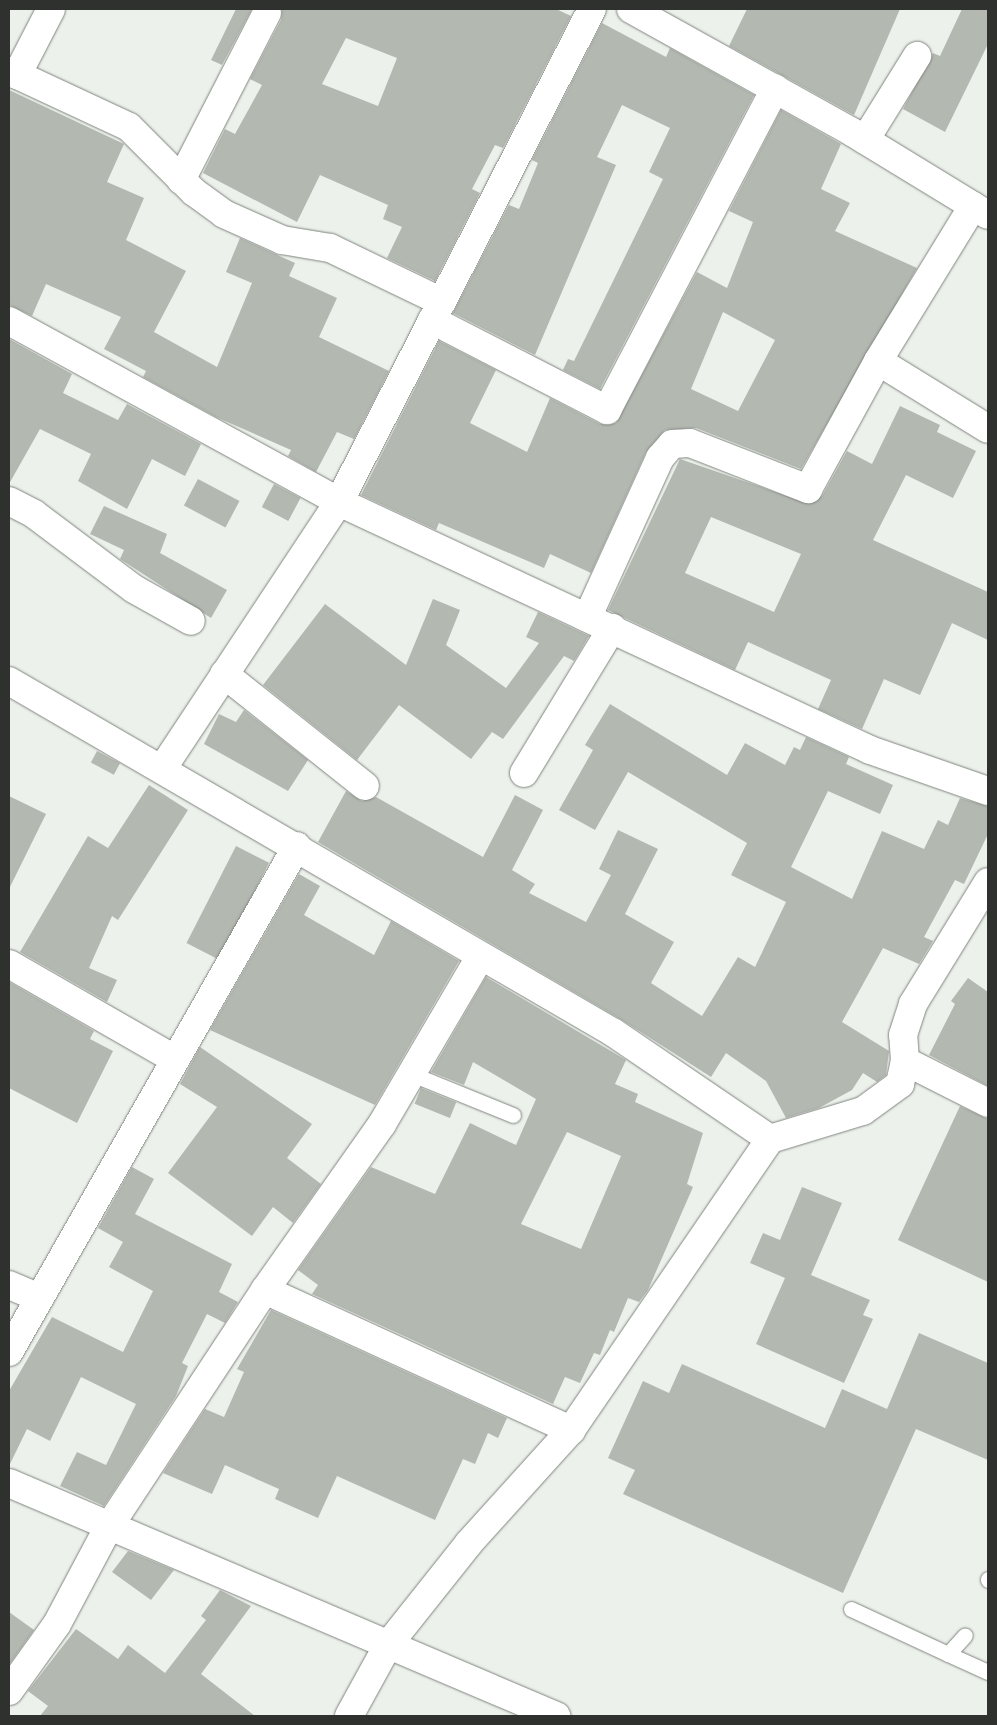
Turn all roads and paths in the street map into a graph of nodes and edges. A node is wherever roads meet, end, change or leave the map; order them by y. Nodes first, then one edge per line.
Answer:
1 (51, 9) edge
2 (592, 9) edge
3 (630, 9) edge
4 (267, 14) dead end
5 (917, 56) dead end
6 (13, 73) edge
7 (775, 88) junction
8 (865, 140) junction
9 (181, 180) junction
10 (981, 210) edge
11 (437, 311) junction
12 (9, 322) edge
13 (878, 362) junction
14 (988, 429) edge
15 (9, 502) edge
16 (339, 502) junction
17 (588, 616) junction
18 (191, 621) dead end
19 (612, 628) junction
20 (224, 674) junction
21 (9, 681) edge
22 (162, 768) junction
23 (524, 774) dead end
24 (365, 786) dead end
25 (988, 791) edge
26 (297, 846) junction
27 (988, 882) edge
28 (480, 957) junction
29 (9, 964) edge
30 (174, 1059) junction
31 (905, 1061) junction
32 (412, 1074) junction
33 (988, 1103) edge
34 (513, 1115) dead end
35 (770, 1139) junction
36 (9, 1285) edge
37 (265, 1290) junction
38 (37, 1297) junction
39 (9, 1352) edge
40 (571, 1430) junction
41 (9, 1483) edge
42 (108, 1528) junction
43 (851, 1609) dead end
44 (965, 1635) dead end
45 (388, 1645) junction
46 (948, 1654) junction
47 (988, 1672) edge
48 (9, 1691) edge
49 (349, 1716) edge
50 (556, 1716) edge

1 - 6 street
2 - 11 street
3 - 7 street
4 - 9 street
5 - 8 street
6 - 9 street
7 - 8 street
7 - 11 street
8 - 10 street
9 - 11 street
10 - 13 street
11 - 16 street
12 - 16 street
13 - 14 street
13 - 17 street
15 - 18 street
16 - 17 street
16 - 20 street
17 - 19 street
19 - 23 street
19 - 25 street
20 - 22 street
20 - 24 street
21 - 22 street
22 - 26 street
26 - 28 street
26 - 30 street
27 - 31 street
28 - 32 street
28 - 35 street
29 - 30 street
30 - 38 street
31 - 33 street
31 - 35 street
32 - 34 lane
32 - 37 street
35 - 40 street
36 - 38 street
37 - 40 street
37 - 42 street
38 - 39 street
40 - 45 street
41 - 42 street
42 - 45 street
42 - 48 street
43 - 46 lane
44 - 46 lane
45 - 49 street
45 - 50 street
46 - 47 lane

